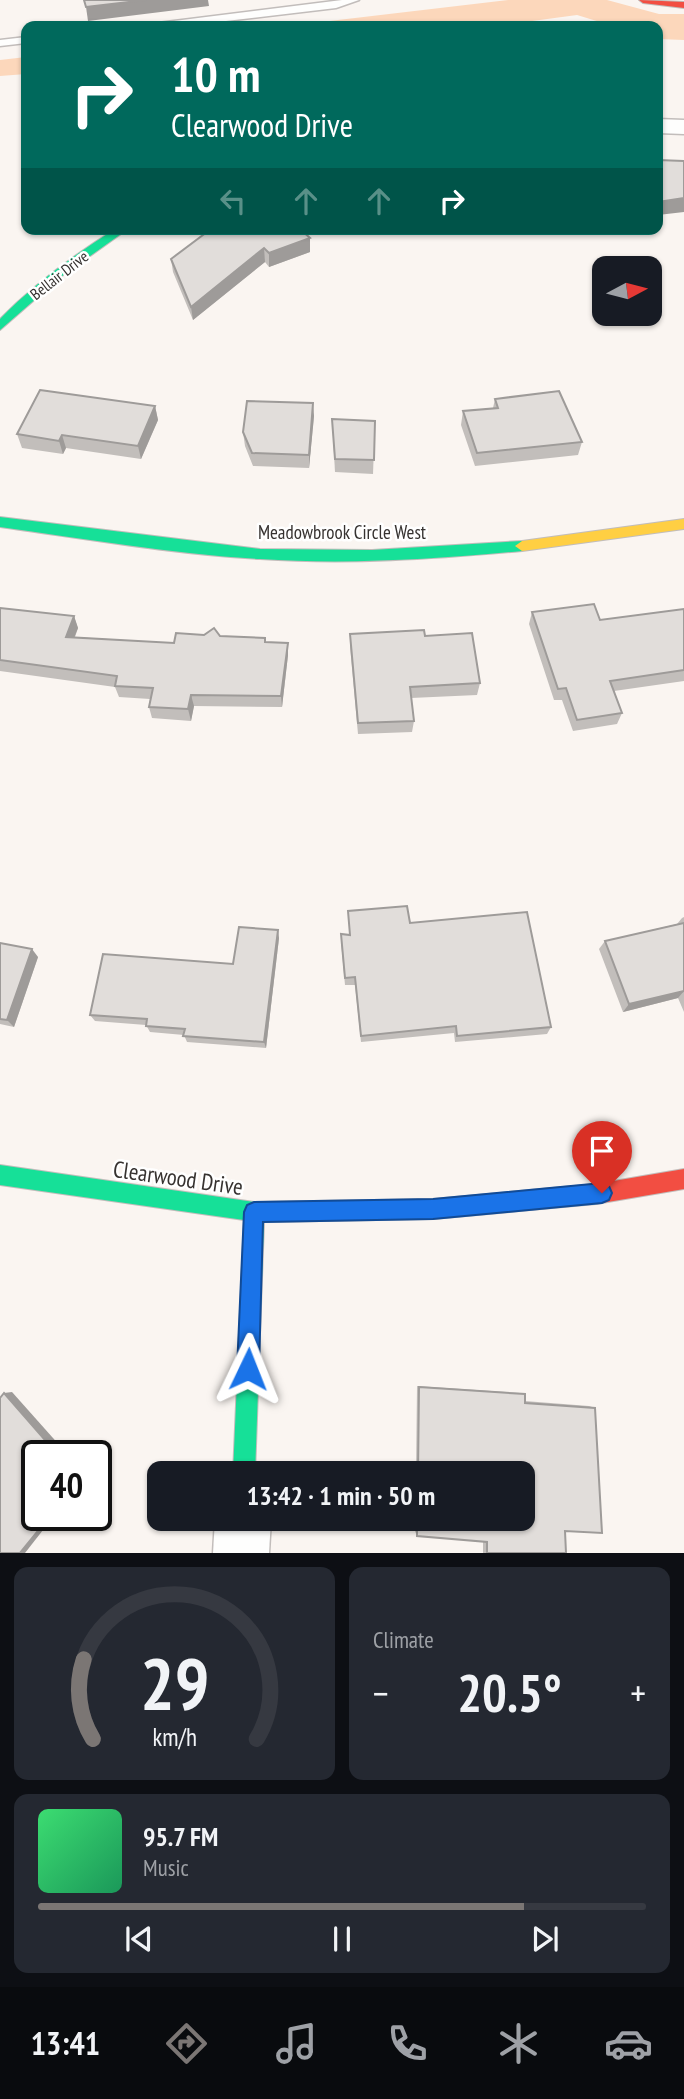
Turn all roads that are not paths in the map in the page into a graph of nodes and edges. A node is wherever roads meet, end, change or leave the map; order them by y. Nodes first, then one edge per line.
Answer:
1 (354, 0) edge
2 (643, 0) edge
3 (684, 5) edge
4 (200, 21) edge
5 (21, 41) edge
6 (0, 43) edge
7 (663, 126) edge
8 (684, 127) edge
9 (111, 235) edge
10 (0, 326) edge
11 (0, 522) edge
12 (684, 524) edge
13 (0, 1175) edge
14 (684, 1179) edge
15 (254, 1212) junction
16 (244, 1461) edge
17 (242, 1531) edge
18 (241, 1553) edge

1 - 4 lane
2 - 3 street
5 - 6 lane
7 - 8 street
9 - 10 street, Bellair Drive
11 - 12 street, Meadowbrook Circle West
13 - 15 street, Clearwood Drive
14 - 15 street, Clearwood Drive
15 - 16 street
17 - 18 street

